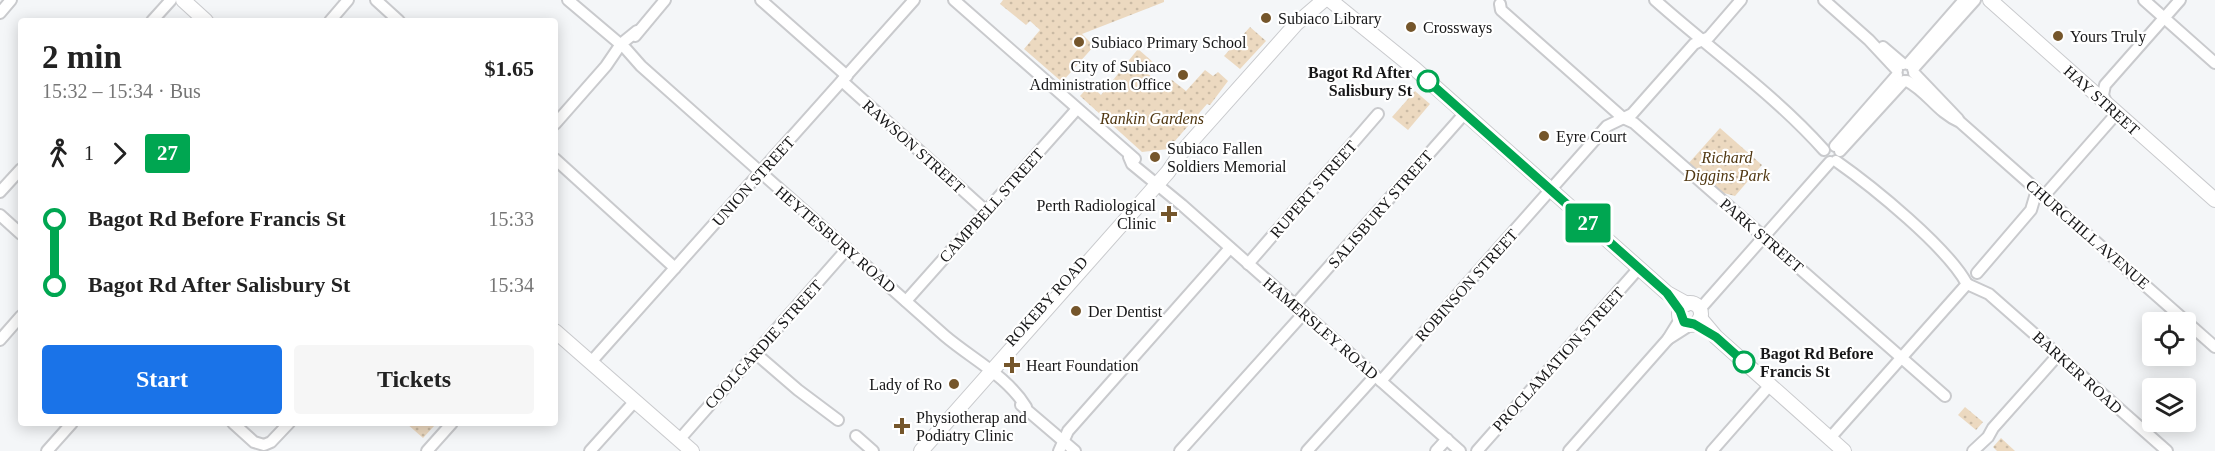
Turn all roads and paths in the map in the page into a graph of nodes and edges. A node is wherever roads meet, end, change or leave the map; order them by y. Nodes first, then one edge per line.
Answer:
1 (11, 0) edge
2 (171, 0) edge
3 (183, 0) edge
4 (348, 0) edge
5 (376, 0) edge
6 (568, 0) edge
7 (665, 0) edge
8 (761, 0) edge
9 (914, 0) edge
10 (954, 0) edge
11 (1312, 0) edge
12 (1324, 0) edge
13 (1330, 0) edge
14 (1343, 0) edge
15 (1655, 0) edge
16 (1664, 0) edge
17 (1741, 0) edge
18 (1824, 0) edge
19 (1964, 0) edge
20 (1975, 0) edge
21 (1990, 0) edge
22 (2144, 0) edge
23 (2180, 0) edge
24 (1500, 4) dead end
25 (0, 13) edge
26 (1304, 16) junction
27 (155, 18) edge
28 (203, 18) edge
29 (333, 18) edge
30 (396, 18) edge
31 (2164, 18) junction
32 (1703, 38) junction
33 (622, 48) junction
34 (2215, 63) edge
35 (1414, 69) junction
36 (1905, 72) junction
37 (844, 79) junction
38 (2112, 109) junction
39 (1076, 110) junction
40 (1465, 113) junction
41 (1378, 114) dead end
42 (1623, 118) junction
43 (558, 121) edge
44 (1832, 153) junction
45 (558, 162) edge
46 (18, 172) edge
47 (760, 172) junction
48 (1156, 181) junction
49 (1551, 190) junction
50 (0, 192) edge
51 (2045, 197) junction
52 (2215, 200) edge
53 (2031, 210) junction
54 (986, 211) junction
55 (0, 215) edge
56 (18, 231) edge
57 (1762, 235) junction
58 (1230, 248) junction
59 (847, 249) junction
60 (1248, 264) junction
61 (675, 268) junction
62 (1639, 268) junction
63 (1972, 278) junction
64 (906, 300) junction
65 (1299, 309) junction
66 (1691, 314) junction
67 (18, 319) edge
68 (558, 334) edge
69 (0, 340) edge
70 (2215, 347) edge
71 (755, 353) junction
72 (2058, 355) junction
73 (1901, 358) junction
74 (591, 362) junction
75 (987, 372) junction
76 (1378, 378) junction
77 (1770, 385) junction
78 (1945, 396) dead end
79 (635, 401) junction
80 (838, 420) dead end
81 (69, 426) edge
82 (236, 426) edge
83 (286, 426) edge
84 (449, 426) edge
85 (856, 436) dead end
86 (1830, 438) junction
87 (679, 440) junction
88 (1447, 440) junction
89 (1061, 446) edge
90 (47, 451) edge
91 (427, 451) edge
92 (590, 451) edge
93 (692, 451) edge
94 (873, 451) edge
95 (913, 451) edge
96 (921, 451) edge
97 (1075, 451) edge
98 (1180, 451) edge
99 (1307, 451) edge
100 (1436, 451) edge
101 (1460, 451) edge
102 (1477, 451) edge
103 (1569, 451) edge
104 (1712, 451) edge
105 (1844, 451) edge
106 (1973, 451) edge
107 (2167, 451) edge

1 - 25 street
2 - 27 street
3 - 28 main road
4 - 29 street
5 - 30 street
6 - 33 street, HEYTESBURY ROAD
7 - 33 street
8 - 37 street, RAWSON STREET
9 - 37 street, UNION STREET
10 - 39 street, HAMERSLEY ROAD
11 - 26 main road, ROKEBY ROAD
12 - 26 main road, ROKEBY ROAD
13 - 35 main road
14 - 35 main road
15 - 32 street, BARKER ROAD
16 - 32 street, BARKER ROAD
17 - 32 street, ROBINSON STREET
18 - 36 street, CHURCHILL AVENUE
19 - 36 street
20 - 36 street
21 - 38 main road, HAY STREET
22 - 31 street
23 - 31 street
24 - 42 street, PARK STREET
26 - 48 main road, ROKEBY ROAD
31 - 34 street
31 - 38 street
32 - 42 street, ROBINSON STREET
32 - 44 street, BARKER ROAD
33 - 43 street
33 - 47 street, HEYTESBURY ROAD
35 - 40 main road
36 - 44 street
36 - 51 street, CHURCHILL AVENUE
37 - 47 street, UNION STREET
37 - 54 street, RAWSON STREET
38 - 51 street
38 - 52 main road, HAY STREET
39 - 48 street, HAMERSLEY ROAD
39 - 54 street, CAMPBELL STREET
40 - 49 main road
40 - 65 street, SALISBURY STREET
41 - 60 street, RUPERT STREET
42 - 49 street, ROBINSON STREET
42 - 57 street, PARK STREET
44 - 57 street
44 - 63 street, BARKER ROAD
45 - 61 street
46 - 50 street
47 - 59 street, HEYTESBURY ROAD
47 - 61 street, UNION STREET
48 - 58 street, HAMERSLEY ROAD
48 - 75 main road, ROKEBY ROAD
49 - 62 main road
49 - 76 street, ROBINSON STREET
51 - 53 street
51 - 53 street
51 - 70 street, CHURCHILL AVENUE
53 - 63 street
54 - 64 street, CAMPBELL STREET
55 - 56 street
57 - 66 street
57 - 73 street, PARK STREET
58 - 60 street, HAMERSLEY ROAD
58 - 89 street
59 - 64 street, HEYTESBURY ROAD
59 - 71 street, COOLGARDIE STREET
60 - 65 street, HAMERSLEY ROAD
61 - 74 street, UNION STREET
62 - 66 main road
62 - 102 street, PROCLAMATION STREET
63 - 72 street, BARKER ROAD
63 - 73 street
64 - 75 street, HEYTESBURY ROAD
65 - 76 street, HAMERSLEY ROAD
65 - 98 street, SALISBURY STREET
66 - 77 main road
66 - 103 street
67 - 69 street
68 - 74 main road
71 - 80 street
71 - 87 street, COOLGARDIE STREET
72 - 106 street
72 - 107 street, BARKER ROAD
73 - 78 street, PARK STREET
73 - 86 street
74 - 79 main road
75 - 89 street, HEYTESBURY ROAD
75 - 95 main road, ROKEBY ROAD
75 - 96 main road, ROKEBY ROAD
76 - 88 street, HAMERSLEY ROAD
76 - 99 street, ROBINSON STREET
77 - 86 main road
77 - 104 street
79 - 87 main road
79 - 92 street
81 - 90 street
82 - 83 street
84 - 91 street
85 - 94 street
86 - 105 main road
87 - 93 main road
88 - 100 street
88 - 101 street, HAMERSLEY ROAD
89 - 97 street, HEYTESBURY ROAD

